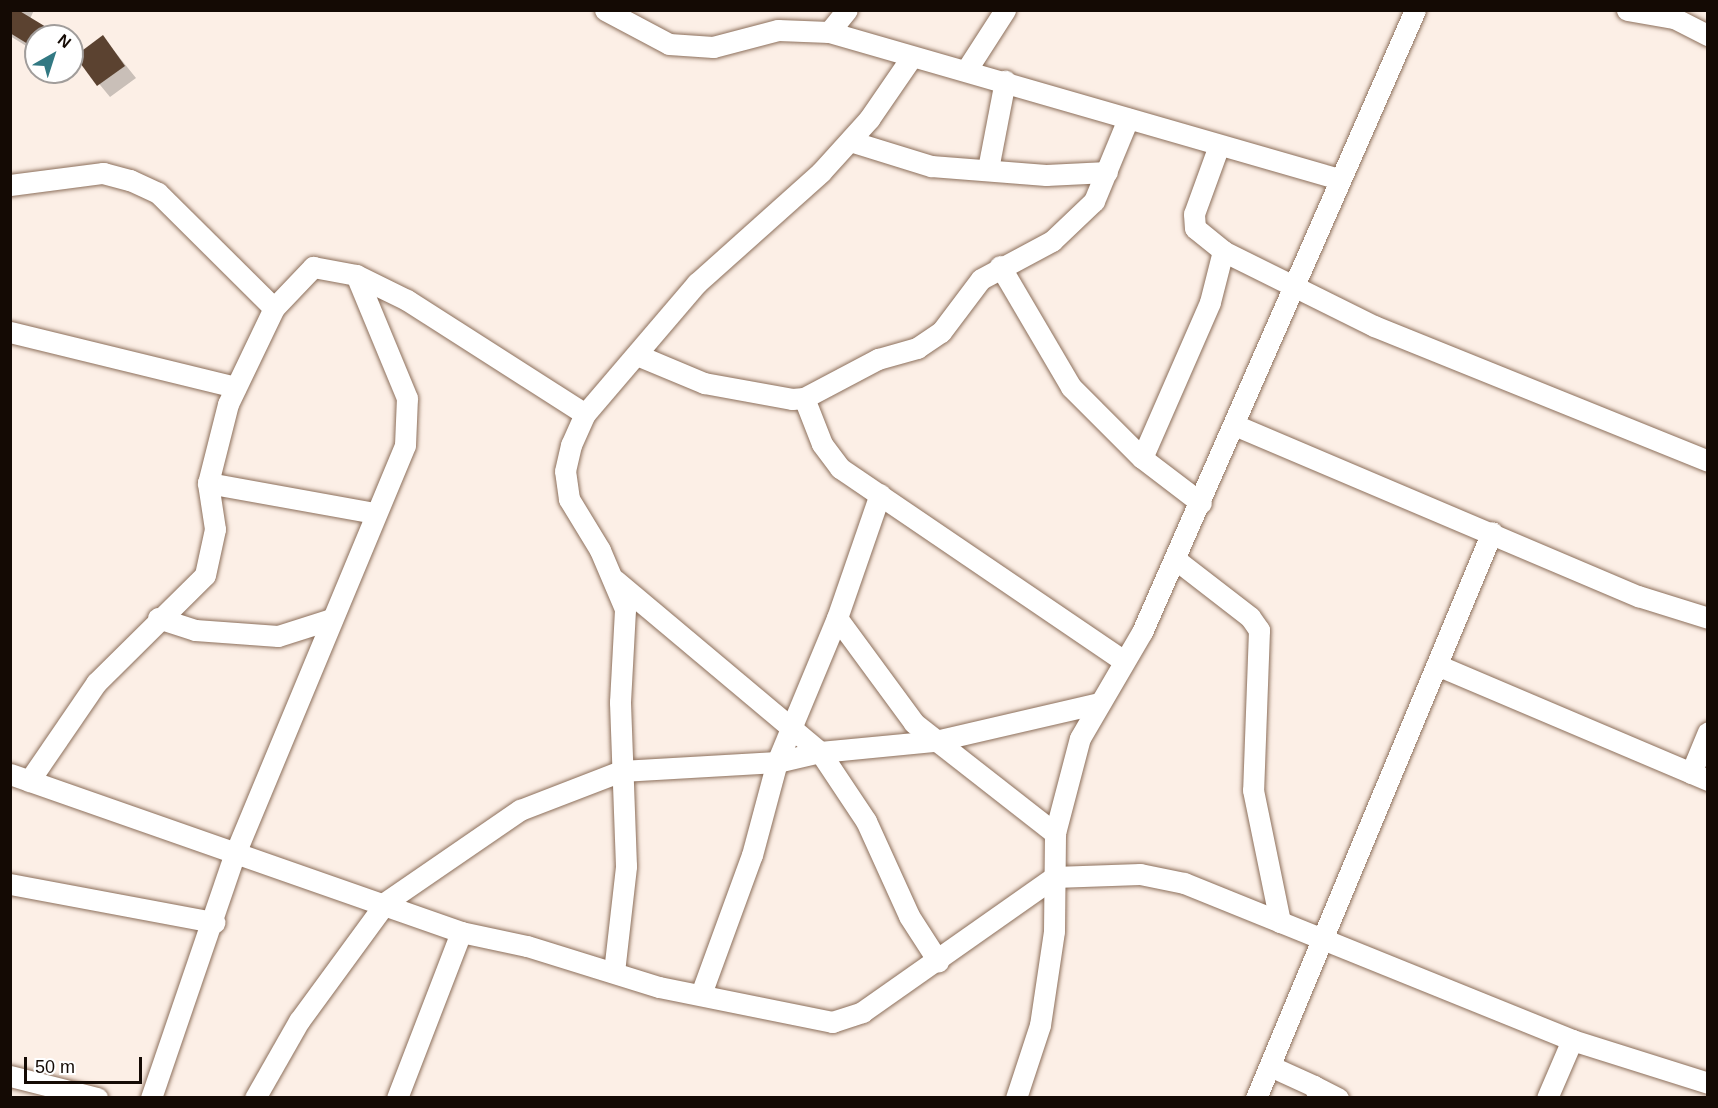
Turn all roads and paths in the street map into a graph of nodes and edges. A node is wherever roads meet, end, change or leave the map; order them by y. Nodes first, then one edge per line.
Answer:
1 (605, 10) edge
2 (847, 10) edge
3 (1005, 10) edge
4 (1415, 10) edge
5 (1627, 10) edge
6 (829, 32) junction
7 (1707, 35) edge
8 (911, 58) junction
9 (967, 69) junction
10 (1005, 81) junction
11 (1128, 119) junction
12 (850, 141) junction
13 (1218, 148) junction
14 (988, 169) junction
15 (1107, 172) junction
16 (1339, 179) junction
17 (14, 180) edge
18 (1223, 251) junction
19 (1000, 266) junction
20 (356, 275) junction
21 (1293, 290) junction
22 (274, 308) junction
23 (20, 335) edge
24 (10, 348) edge
25 (637, 355) junction
26 (235, 387) junction
27 (804, 398) junction
28 (585, 414) junction
29 (1237, 426) junction
30 (1142, 458) junction
31 (1707, 461) edge
32 (208, 483) junction
33 (880, 494) junction
34 (1201, 502) junction
35 (375, 513) junction
36 (1492, 532) junction
37 (1175, 559) junction
38 (614, 579) junction
39 (158, 618) junction
40 (837, 618) junction
41 (1707, 618) edge
42 (331, 619) junction
43 (1124, 661) junction
44 (1437, 665) junction
45 (1099, 703) junction
46 (793, 728) junction
47 (1707, 732) edge
48 (935, 741) junction
49 (820, 752) junction
50 (777, 762) junction
51 (621, 771) junction
52 (1699, 776) edge
53 (20, 778) edge
54 (1055, 833) junction
55 (234, 856) junction
56 (1054, 878) junction
57 (10, 884) edge
58 (386, 902) junction
59 (214, 922) junction
60 (1280, 922) junction
61 (461, 932) junction
62 (1324, 940) junction
63 (938, 961) junction
64 (614, 972) junction
65 (701, 994) junction
66 (1572, 1040) junction
67 (1270, 1066) junction
68 (10, 1077) edge
69 (1707, 1083) edge
70 (1316, 1092) edge
71 (97, 1098) edge
72 (151, 1098) edge
73 (255, 1098) edge
74 (397, 1098) edge
75 (1016, 1098) edge
76 (1256, 1098) edge
77 (1338, 1098) edge
78 (1547, 1098) edge

1 - 6 street
2 - 6 street
3 - 9 street
4 - 16 street
5 - 7 street
6 - 8 street
8 - 9 street
8 - 12 street
9 - 10 street
10 - 11 street
10 - 14 street
11 - 13 street
11 - 15 street
12 - 14 street
12 - 25 street
13 - 16 street
13 - 18 street
14 - 15 street
15 - 19 street
16 - 21 street
17 - 22 street
18 - 21 street
18 - 30 street
19 - 27 street
19 - 30 street
20 - 22 street
20 - 28 street
20 - 35 street
21 - 29 street
21 - 31 street
22 - 26 street
23 - 24 street
23 - 26 street
25 - 27 street
25 - 28 street
26 - 32 street
27 - 33 street
28 - 38 street
29 - 34 street
29 - 36 street
30 - 34 street
32 - 35 street
32 - 39 street
33 - 40 street
33 - 43 street
34 - 37 street
35 - 42 street
36 - 41 street
36 - 44 street
37 - 43 street
37 - 60 street
38 - 46 street
38 - 51 street
39 - 42 street
39 - 53 street
40 - 46 street
40 - 48 street
42 - 55 street
43 - 45 street
44 - 52 street
44 - 62 street
45 - 48 street
45 - 54 street
46 - 49 street
46 - 50 street
47 - 52 street
48 - 49 street
48 - 54 street
49 - 50 street
49 - 63 street
50 - 51 street
50 - 65 street
51 - 58 street
51 - 64 street
53 - 55 street
54 - 56 street
55 - 58 street
55 - 59 street
56 - 60 street
56 - 63 street
56 - 75 street
57 - 59 street
58 - 61 street
58 - 73 street
59 - 72 street
60 - 62 street
61 - 64 street
61 - 74 street
62 - 66 street
62 - 67 street
63 - 65 street
64 - 65 street
66 - 69 street
66 - 78 street
67 - 70 street
67 - 76 street
68 - 71 street
70 - 77 street

